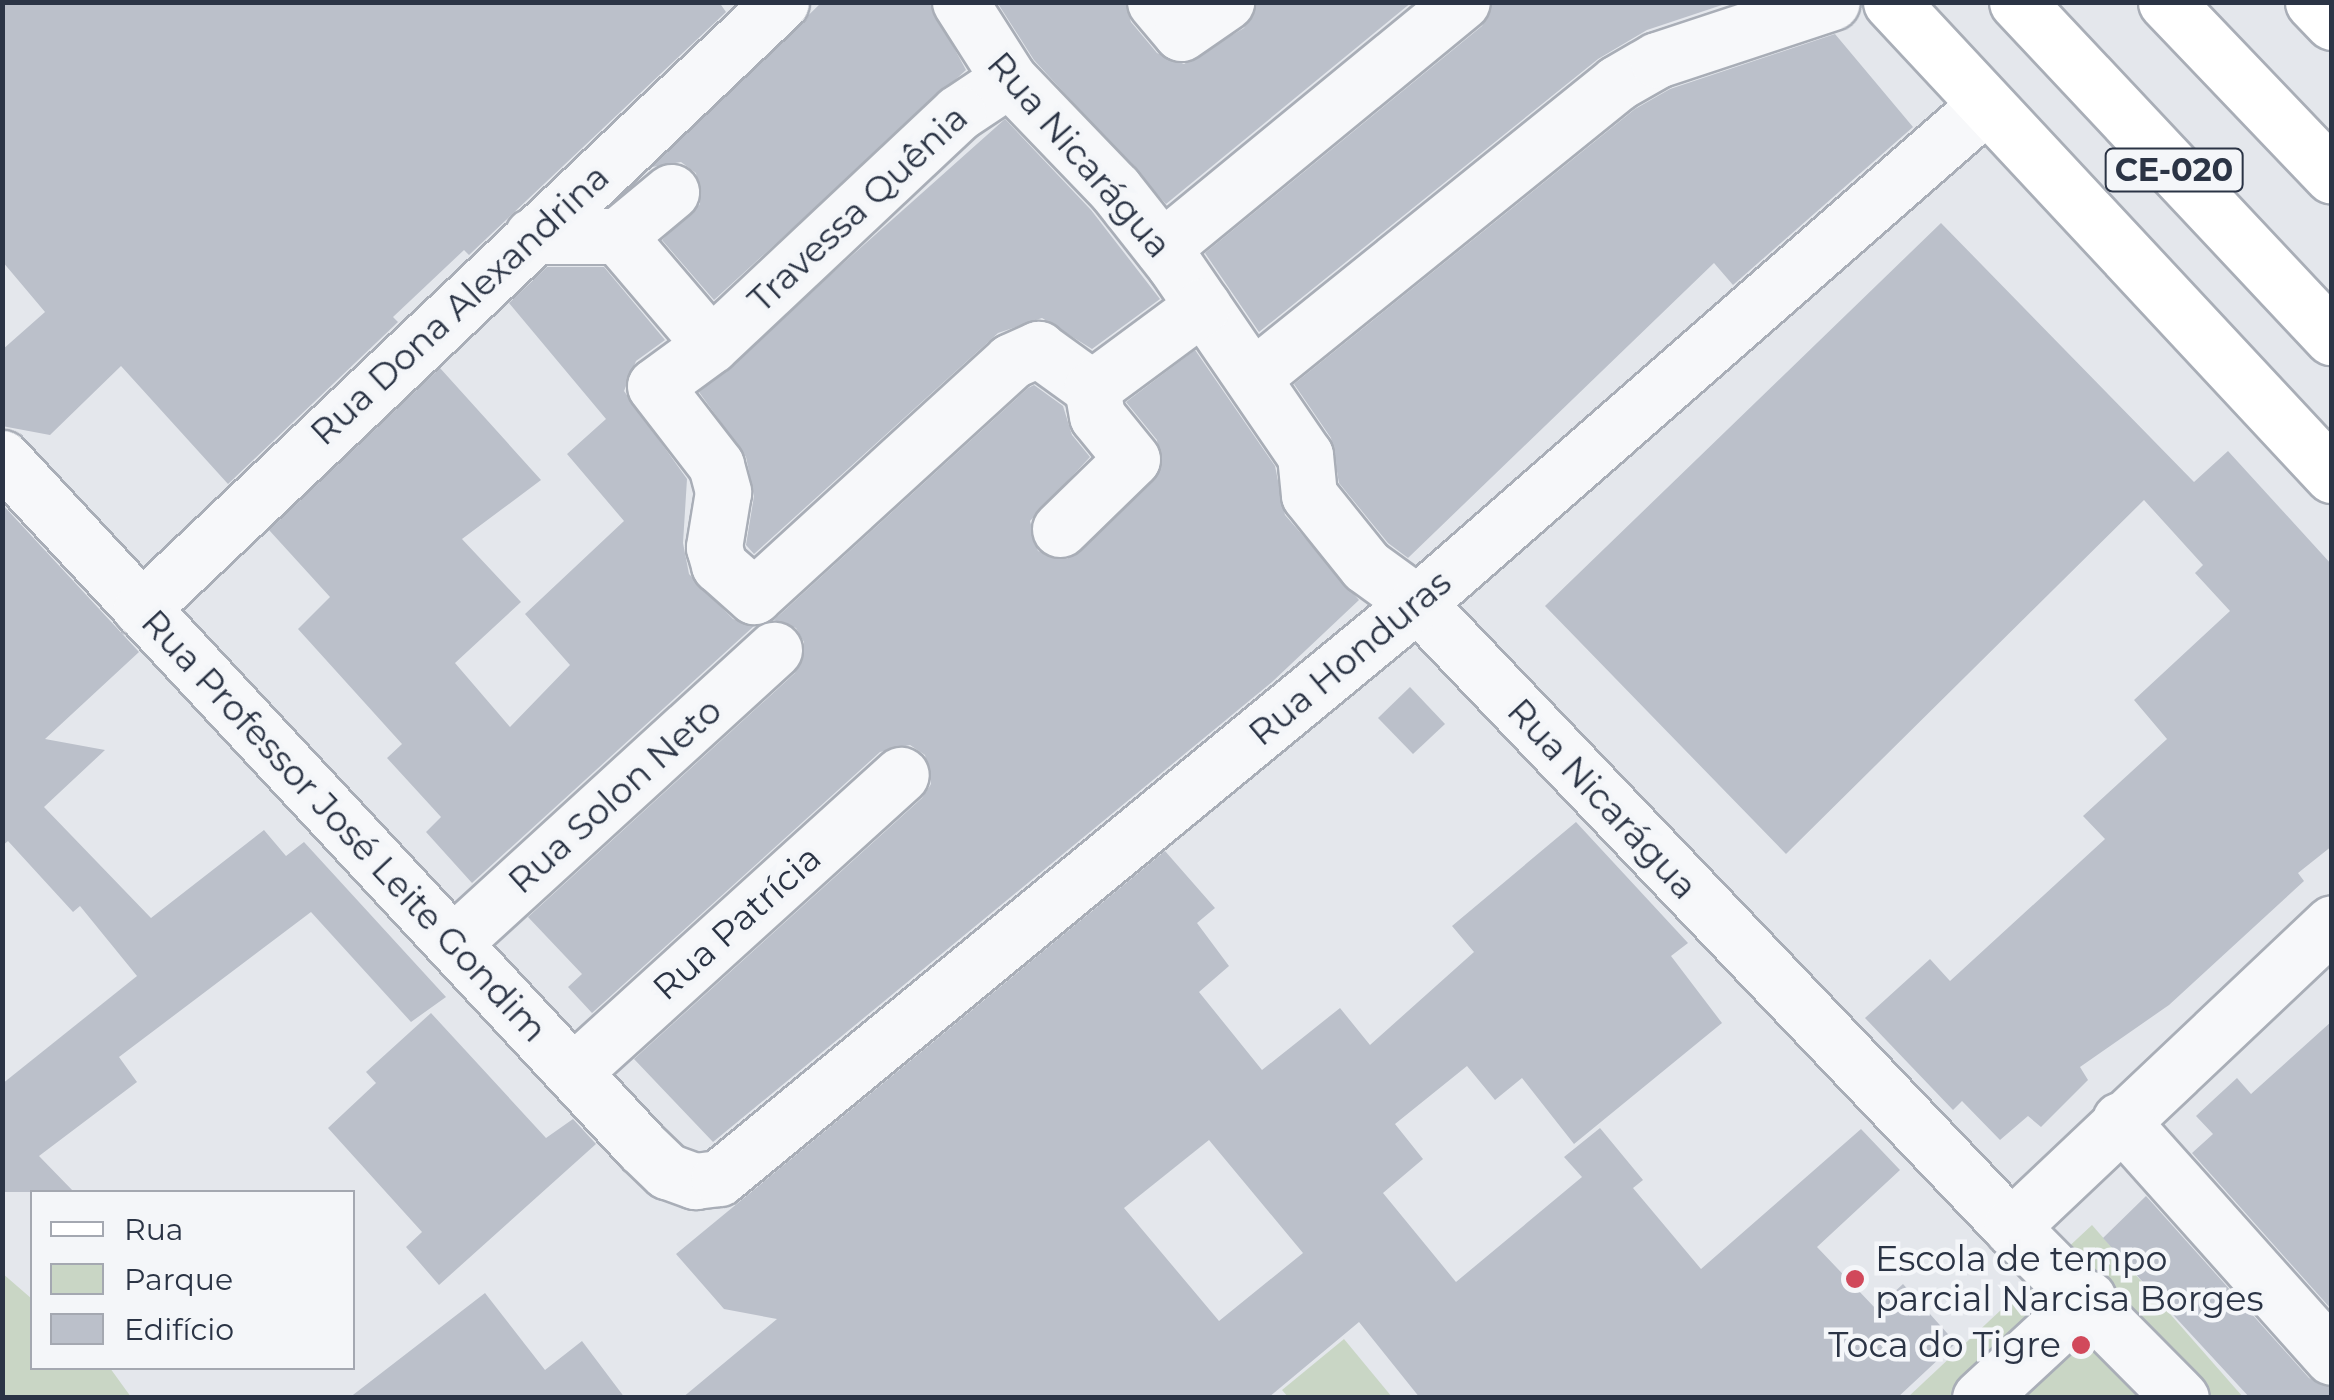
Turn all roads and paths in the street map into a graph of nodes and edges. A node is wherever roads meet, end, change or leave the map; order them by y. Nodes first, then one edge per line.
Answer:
1 (781, 2) edge
2 (1155, 2) edge
3 (1226, 2) edge
4 (1462, 2) edge
5 (1832, 2) edge
6 (1891, 2) edge
7 (2017, 2) edge
8 (2166, 2) edge
9 (2313, 2) edge
10 (968, 6) edge
11 (2332, 22) edge
12 (1009, 79) junction
13 (1986, 105) junction
14 (2332, 176) edge
15 (671, 192) dead end
16 (532, 236) junction
17 (618, 236) junction
18 (1162, 248) junction
19 (1203, 306) junction
20 (2332, 337) edge
21 (711, 346) junction
22 (1253, 376) junction
23 (1092, 388) junction
24 (2, 458) edge
25 (2332, 475) edge
26 (1060, 529) dead end
27 (1417, 604) junction
28 (141, 608) junction
29 (774, 650) dead end
30 (901, 775) dead end
31 (2332, 923) edge
32 (455, 942) junction
33 (574, 1070) junction
34 (2120, 1120) junction
35 (695, 1181) joint
36 (2011, 1227) junction
37 (2088, 1298) junction
38 (2332, 1357) edge
39 (1980, 1398) edge
40 (2181, 1398) edge

1 - 16 street, Rua Dona Alexandrina
2 - 3 street
4 - 18 street
5 - 22 street
6 - 13 main road
7 - 20 main road, CE-020
8 - 14 main road, CE-020
9 - 11 main road
10 - 12 street, Rua Nicarágua
12 - 18 street, Rua Nicarágua
12 - 21 street, Travessa Quênia
13 - 25 main road
13 - 27 street, Rua Honduras
15 - 17 street
16 - 17 street
16 - 28 street, Rua Dona Alexandrina
17 - 21 street
18 - 19 street, Rua Nicarágua
19 - 22 street, Rua Nicarágua
19 - 23 street
21 - 23 street, Travessa Quênia
22 - 27 street, Rua Nicarágua
23 - 26 street
24 - 28 street, Rua Professor José Leite Gondim
27 - 35 street, Rua Honduras
27 - 36 street, Rua Nicarágua
28 - 32 street, Rua Professor José Leite Gondim
29 - 32 street, Rua Solon Neto
30 - 33 street, Rua Patrícia
31 - 34 street
32 - 33 street, Rua Professor José Leite Gondim
33 - 35 street, Rua Professor José Leite Gondim
34 - 36 street
34 - 38 street
36 - 37 street, Rua Nicarágua
37 - 39 street
37 - 40 street, Rua Nicarágua

